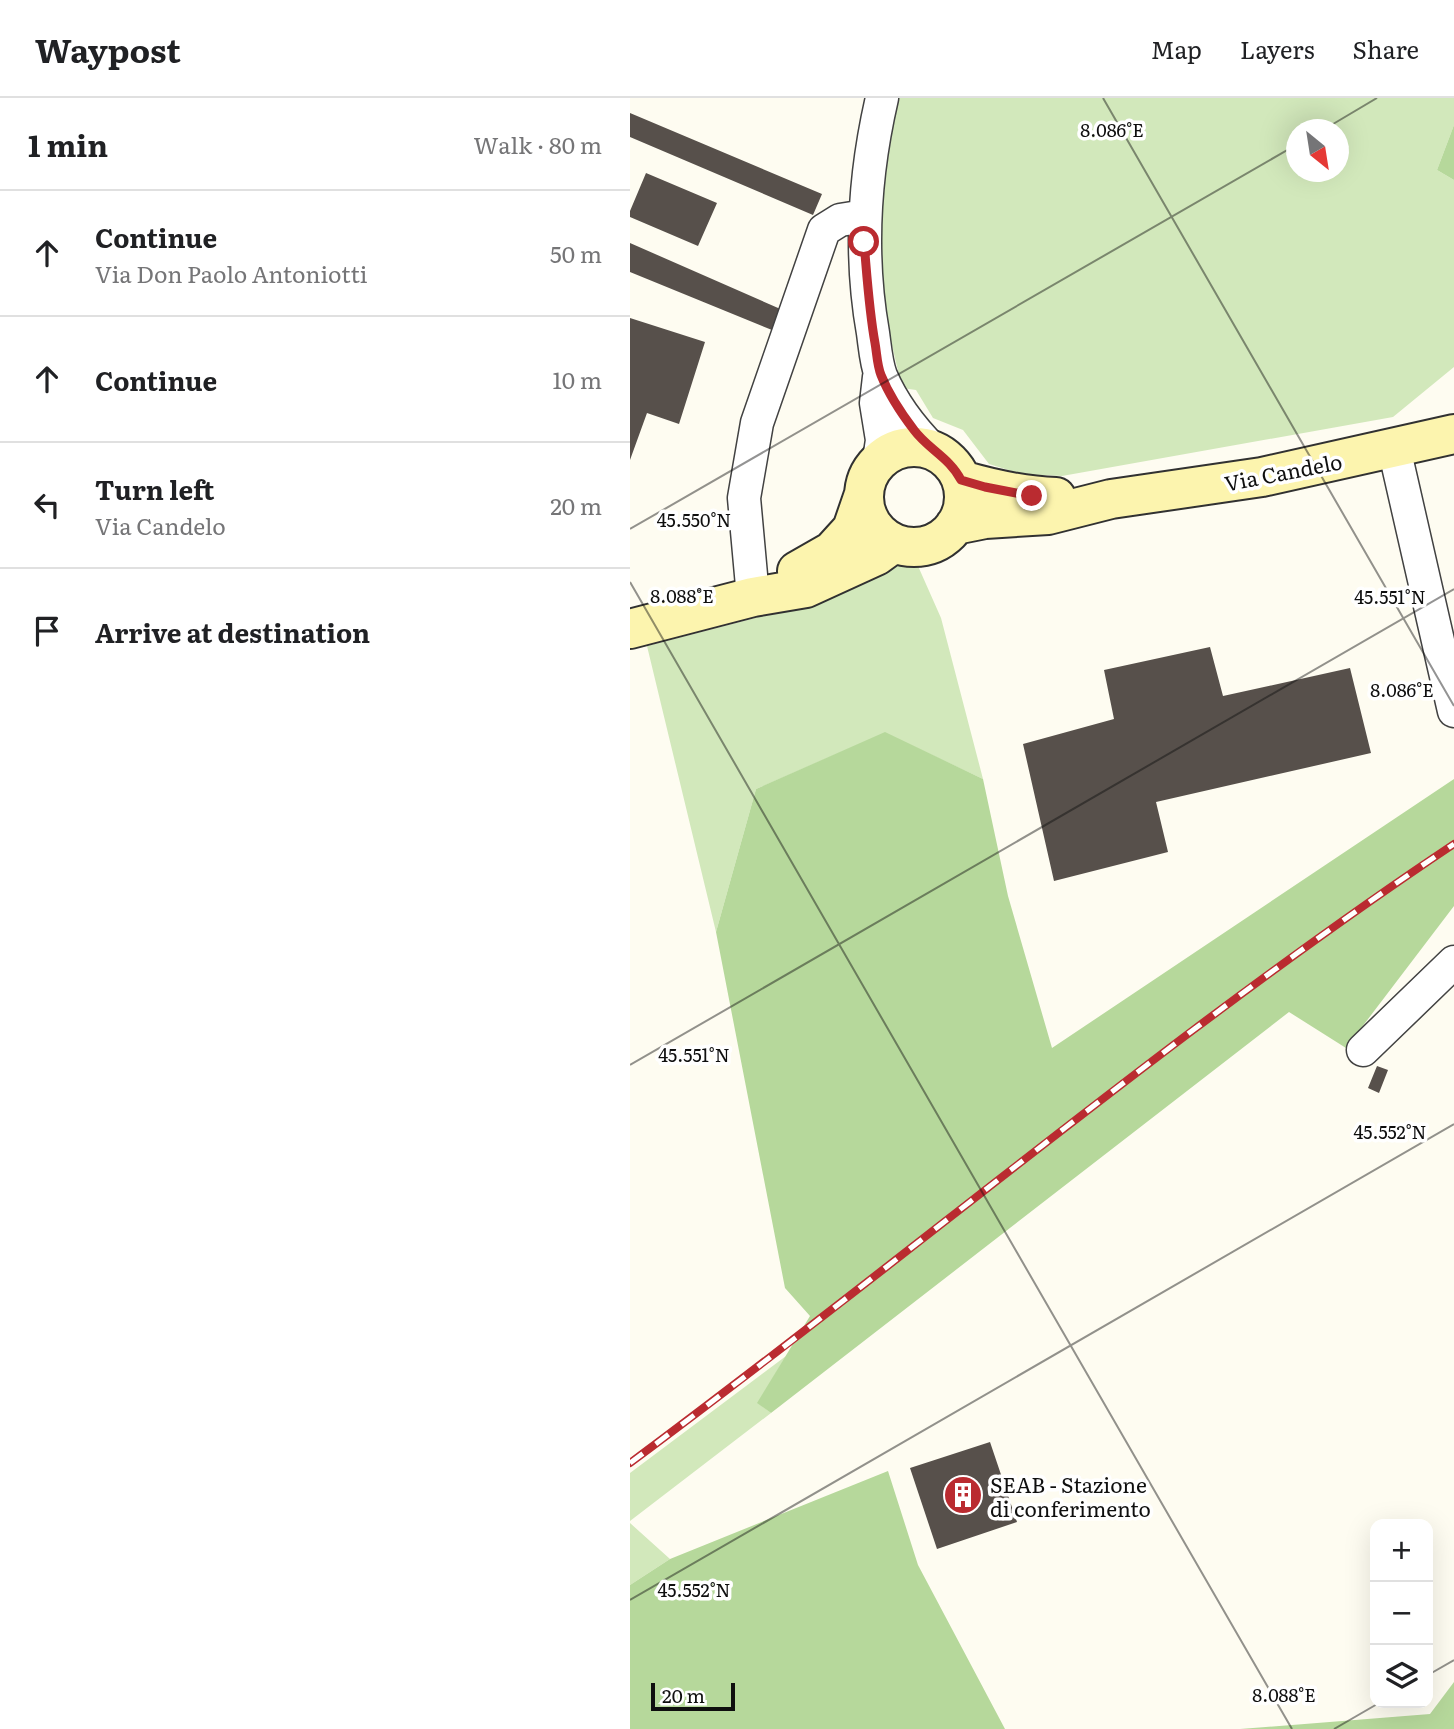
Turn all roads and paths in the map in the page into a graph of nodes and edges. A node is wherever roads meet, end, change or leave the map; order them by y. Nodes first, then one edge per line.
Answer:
1 (882, 98) edge
2 (865, 216) junction
3 (880, 372) junction
4 (1454, 434) edge
5 (1394, 448) junction
6 (933, 450) junction
7 (879, 460) junction
8 (961, 480) junction
9 (863, 498) junction
10 (1111, 499) junction
11 (956, 525) junction
12 (894, 543) junction
13 (753, 597) junction
14 (630, 629) edge
15 (1454, 711) edge
16 (1454, 962) edge
17 (1363, 1050) dead end

1 - 2 street
2 - 3 street
2 - 13 street
3 - 6 street
3 - 7 street
4 - 5 street, Via Candelo
5 - 10 street, Via Candelo
5 - 15 street
6 - 7 street
6 - 8 street
7 - 9 street
8 - 10 street, Via Candelo
8 - 11 street
9 - 12 street
9 - 13 street
10 - 11 street, Via Candelo
11 - 12 street
12 - 13 street
13 - 14 street
16 - 17 street

